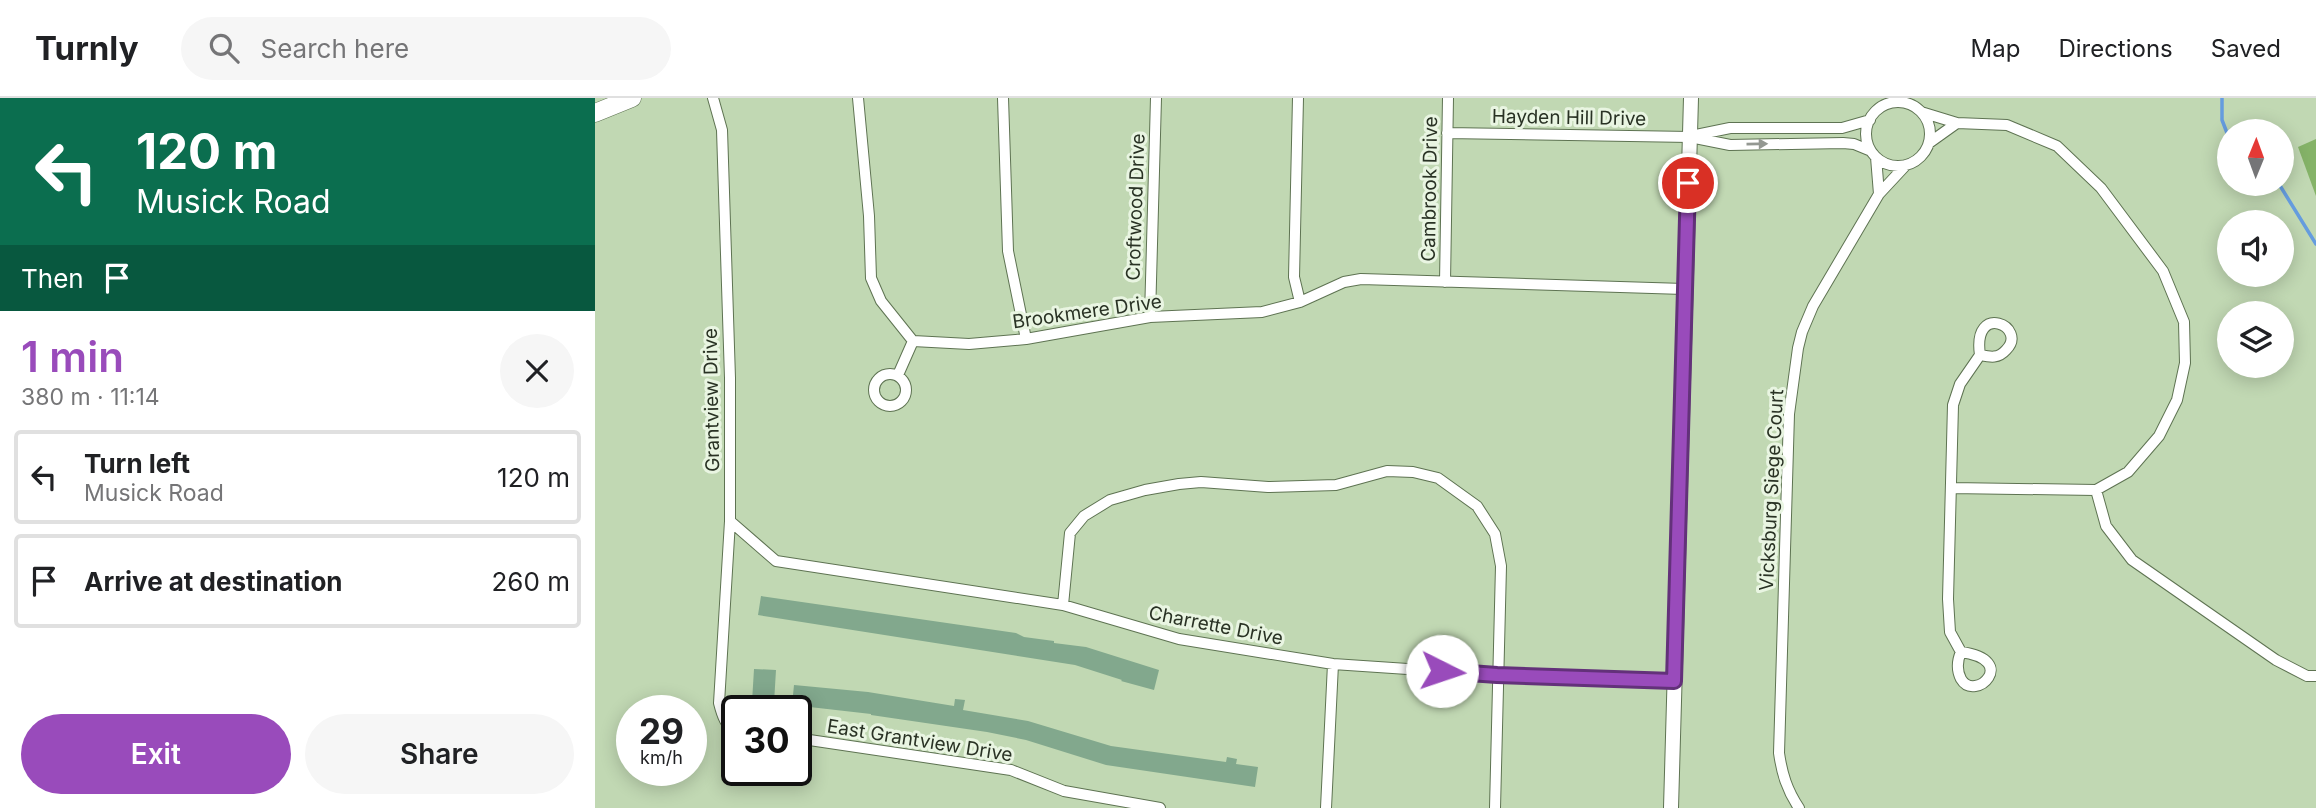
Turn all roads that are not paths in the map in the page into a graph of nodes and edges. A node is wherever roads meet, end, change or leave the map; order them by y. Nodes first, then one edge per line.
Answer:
1 (632, 98) edge
2 (713, 98) edge
3 (858, 98) edge
4 (1003, 98) edge
5 (1156, 98) edge
6 (1298, 98) edge
7 (1448, 98) edge
8 (1691, 98) edge
9 (1886, 102) edge
10 (1916, 106) edge
11 (595, 113) edge
12 (1870, 120) junction
13 (1957, 123) junction
14 (1447, 133) junction
15 (1690, 137) junction
16 (1929, 143) junction
17 (1873, 154) junction
18 (1906, 165) junction
19 (1879, 194) junction
20 (1445, 282) junction
21 (1684, 289) junction
22 (1300, 302) junction
23 (1150, 317) junction
24 (1026, 339) junction
25 (913, 341) junction
26 (1980, 355) dead end
27 (898, 375) dead end
28 (1951, 488) junction
29 (2096, 489) junction
30 (730, 521) junction
31 (1063, 605) junction
32 (1961, 652) dead end
33 (1333, 664) junction
34 (1497, 675) junction
35 (2316, 676) edge
36 (1674, 681) junction
37 (721, 710) edge
38 (812, 740) edge
39 (1796, 807) edge
40 (1160, 808) edge
41 (1326, 808) edge
42 (1495, 808) edge
43 (1671, 808) edge

1 - 11 main road
2 - 30 street, Grantview Drive
3 - 25 street
4 - 24 street
5 - 23 street, Croftwood Drive
6 - 22 street
7 - 14 street, Cambrook Drive
8 - 15 street
9 - 10 street
9 - 12 street
10 - 13 street
10 - 16 street
12 - 15 street
12 - 17 street
13 - 16 street
13 - 29 street
14 - 15 street, Hayden Hill Drive
14 - 20 street, Cambrook Drive
15 -> 17 street
15 - 21 street
16 - 18 street
17 - 18 street
17 - 19 street
18 - 19 street, Vicksburg Siege Court
19 - 39 street, Vicksburg Siege Court
20 - 21 street, Brookmere Drive
20 - 22 street, Brookmere Drive
21 - 36 street
22 - 23 street, Brookmere Drive
23 - 24 street, Brookmere Drive
24 - 25 street, Brookmere Drive
25 - 27 street
26 - 28 street
28 - 29 street
28 - 32 street
29 - 35 street
30 - 31 street, Charrette Drive
30 - 37 street, Grantview Drive
31 - 33 street, Charrette Drive
31 - 34 street
33 - 34 street, Charrette Drive
33 - 41 street
34 - 36 street, Charrette Drive
34 - 42 street
36 - 43 street
38 - 40 street, East Grantview Drive

